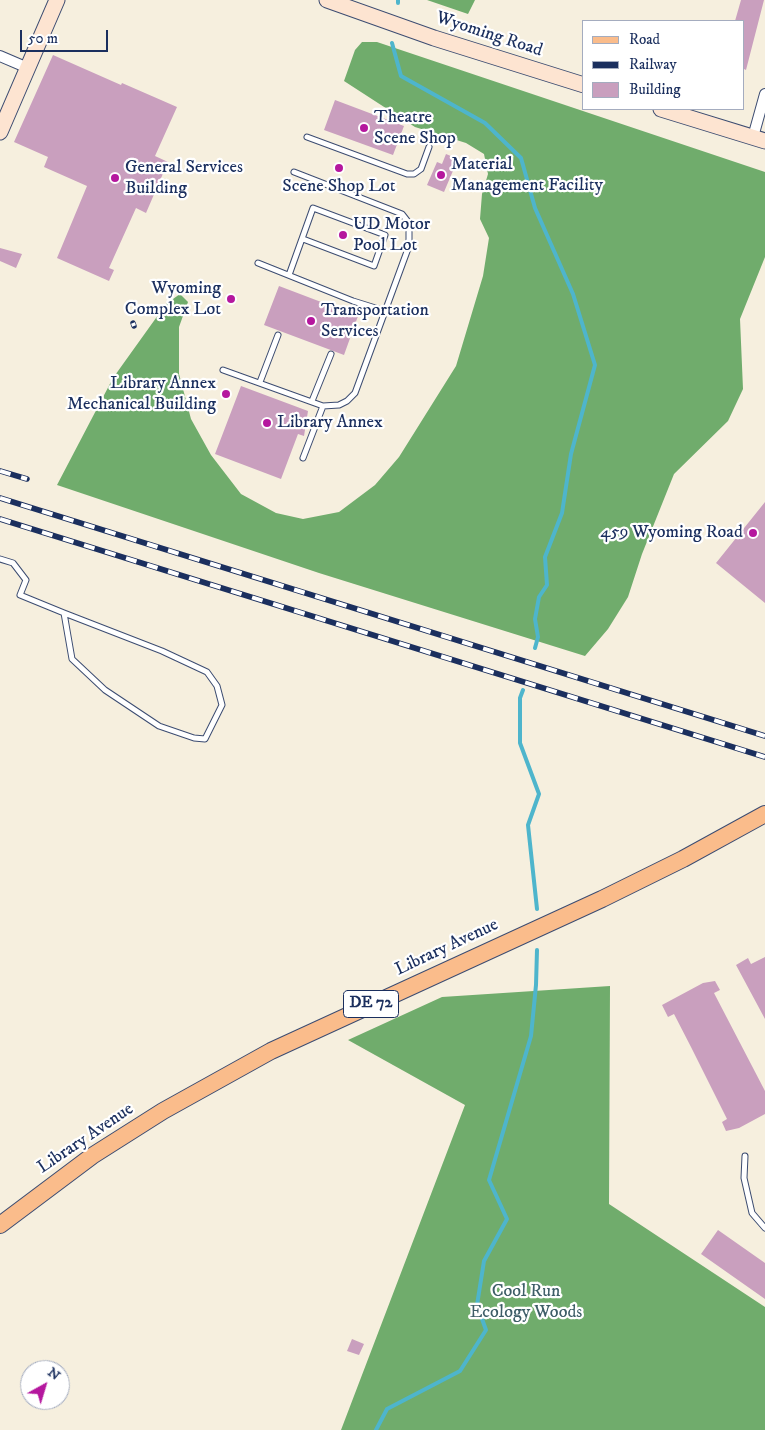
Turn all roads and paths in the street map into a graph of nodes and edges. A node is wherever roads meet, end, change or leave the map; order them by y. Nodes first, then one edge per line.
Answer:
1 (57, 0) edge
2 (327, 0) edge
3 (0, 56) edge
4 (28, 68) junction
5 (582, 84) edge
6 (765, 94) edge
7 (664, 110) edge
8 (0, 132) edge
9 (307, 137) dead end
10 (759, 139) edge
11 (429, 147) dead end
12 (294, 172) dead end
13 (303, 239) junction
14 (258, 263) dead end
15 (289, 275) junction
16 (385, 310) junction
17 (278, 335) dead end
18 (331, 354) dead end
19 (223, 370) dead end
20 (260, 382) junction
21 (312, 401) junction
22 (323, 406) junction
23 (303, 458) dead end
24 (0, 559) edge
25 (64, 613) junction
26 (763, 816) edge
27 (745, 1156) dead end
28 (0, 1225) edge
29 (765, 1228) edge

1 - 4 street
2 - 5 street, Wyoming Road
3 - 4 street
4 - 8 street
6 - 10 street
7 - 10 street
9 - 11 lane
12 - 16 lane
13 - 13 lane
13 - 15 lane
14 - 15 lane
15 - 16 lane
16 - 22 lane
17 - 20 lane
18 - 21 lane
19 - 20 lane
20 - 21 lane
21 - 22 lane
22 - 23 lane
24 - 25 lane
25 - 25 lane
26 - 28 main road, Library Avenue / DE 72
27 - 29 lane

